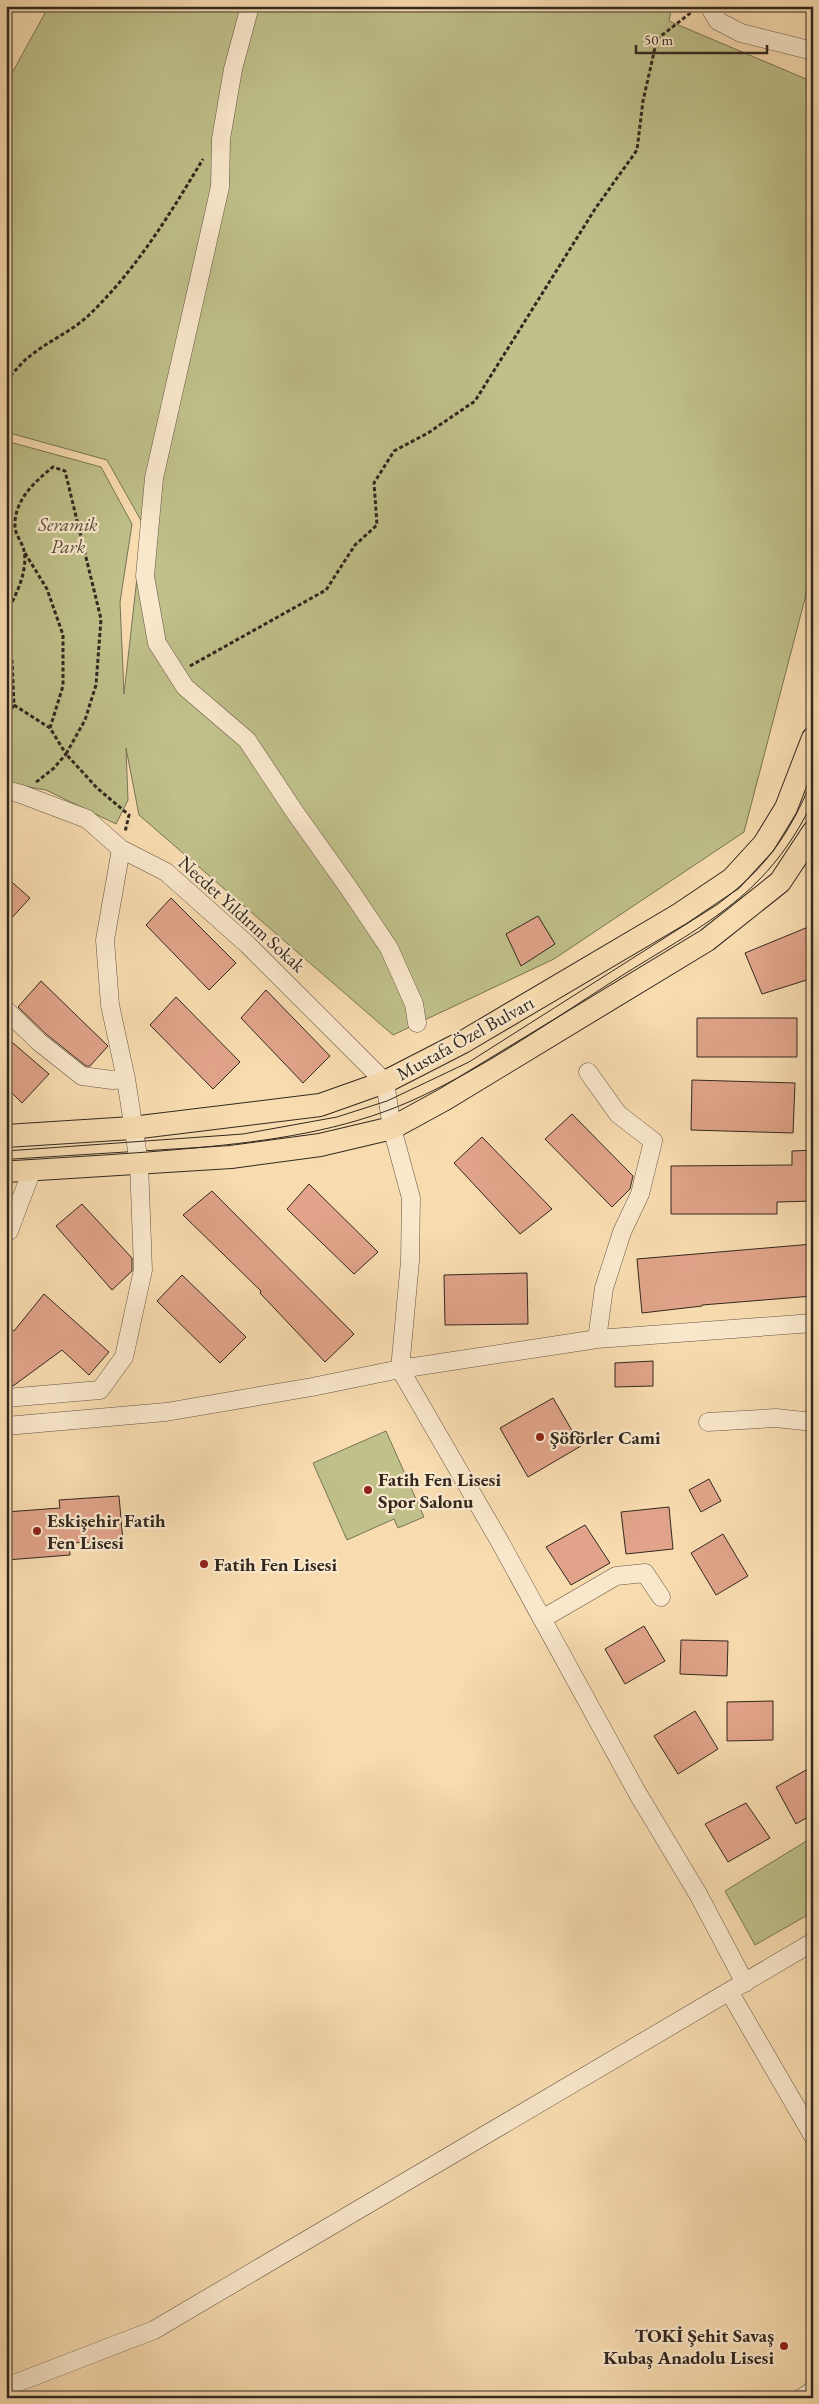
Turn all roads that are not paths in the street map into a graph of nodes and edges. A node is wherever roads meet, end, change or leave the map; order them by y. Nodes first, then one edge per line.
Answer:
1 (250, 6) edge
2 (709, 6) edge
3 (813, 50) edge
4 (813, 738) edge
5 (13, 792) edge
6 (813, 832) edge
7 (121, 849) junction
8 (6, 1010) edge
9 (417, 1024) dead end
10 (588, 1072) dead end
11 (126, 1079) junction
12 (385, 1082) junction
13 (132, 1128) junction
14 (392, 1128) junction
15 (6, 1136) edge
16 (139, 1163) junction
17 (32, 1170) junction
18 (6, 1171) edge
19 (9, 1231) dead end
20 (813, 1323) edge
21 (597, 1339) junction
22 (400, 1369) junction
23 (6, 1398) edge
24 (708, 1422) dead end
25 (813, 1422) edge
26 (6, 1426) edge
27 (661, 1597) dead end
28 (542, 1619) junction
29 (813, 1942) edge
30 (745, 1984) junction
31 (730, 1992) junction
32 (811, 2128) edge
33 (6, 2387) edge
34 (813, 2390) edge
35 (802, 2398) edge

1 - 9 street
2 - 3 street
4 - 12 main road, Mustafa Özel Bulvarı
5 - 7 street, Necdet Yıldırım Sokak
6 - 14 main road, Mustafa Özel Bulvarı
7 - 11 street
7 - 12 street, Necdet Yıldırım Sokak
8 - 11 street
10 - 21 street
11 - 13 street
12 - 13 main road, Mustafa Özel Bulvarı
12 - 14 street
13 - 15 main road, Mustafa Özel Bulvarı
13 - 16 street
14 - 16 main road, Mustafa Özel Bulvarı
14 - 22 street
16 - 17 main road, Mustafa Özel Bulvarı
16 - 23 street
17 - 18 main road, Mustafa Özel Bulvarı
17 - 19 street
20 - 21 street
21 - 22 street
22 - 26 street
22 - 28 street
24 - 25 street
27 - 28 street
28 - 30 street
29 - 30 street
30 - 31 street
31 - 32 street
31 - 33 street
34 - 35 street

